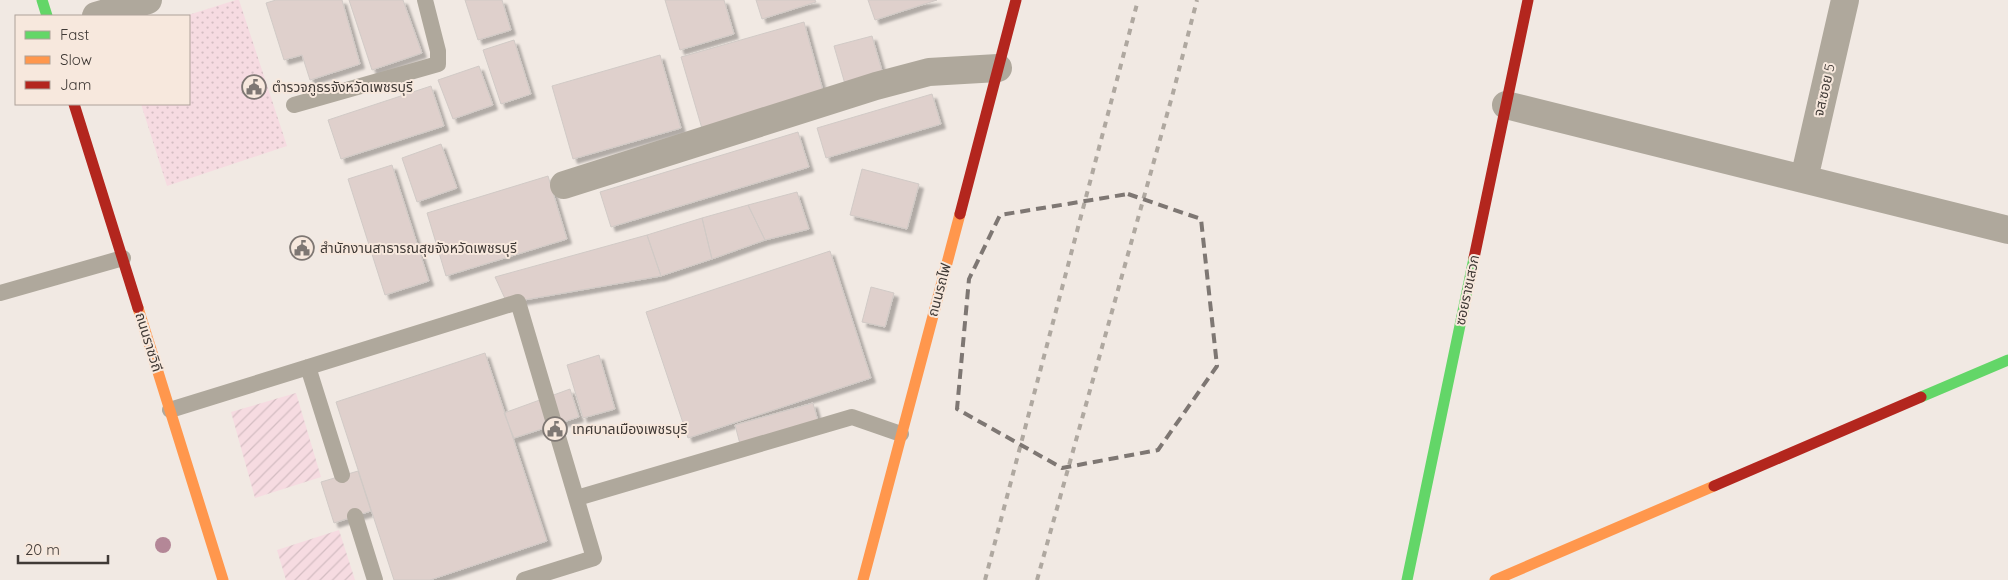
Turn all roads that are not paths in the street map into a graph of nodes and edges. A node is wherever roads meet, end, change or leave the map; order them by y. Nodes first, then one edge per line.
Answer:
1 (42, 0) edge
2 (148, 0) edge
3 (424, 0) edge
4 (1016, 0) edge
5 (1528, 0) edge
6 (1845, 0) edge
7 (47, 15) edge
8 (99, 15) edge
9 (998, 68) junction
10 (74, 105) edge
11 (294, 105) dead end
12 (1506, 105) junction
13 (1804, 179) junction
14 (564, 184) dead end
15 (2008, 230) edge
16 (123, 258) junction
17 (0, 293) edge
18 (2008, 360) edge
19 (308, 367) junction
20 (170, 410) junction
21 (901, 434) junction
22 (342, 476) dead end
23 (576, 498) junction
24 (355, 516) dead end
25 (223, 580) edge
26 (375, 580) edge
27 (524, 580) edge
28 (863, 580) edge
29 (1407, 580) edge
30 (1495, 580) edge

1 - 7 street
2 - 8 street
3 - 11 lane
4 - 9 street, ถนนรถไฟ
5 - 12 street, ซอยราชเสวก
6 - 13 street, จส.ซอย 5
9 - 14 street
9 - 21 street, ถนนรถไฟ
10 - 16 street, ถนนราชวิถี
12 - 13 street
12 - 29 street, ซอยราชเสวก
13 - 15 street
16 - 17 lane
16 - 20 street, ถนนราชวิถี
18 - 30 street
19 - 20 lane
19 - 22 lane
19 - 23 lane
20 - 25 street, ถนนราชวิถี
21 - 23 lane
21 - 28 street, ถนนรถไฟ
23 - 27 lane
24 - 26 lane

